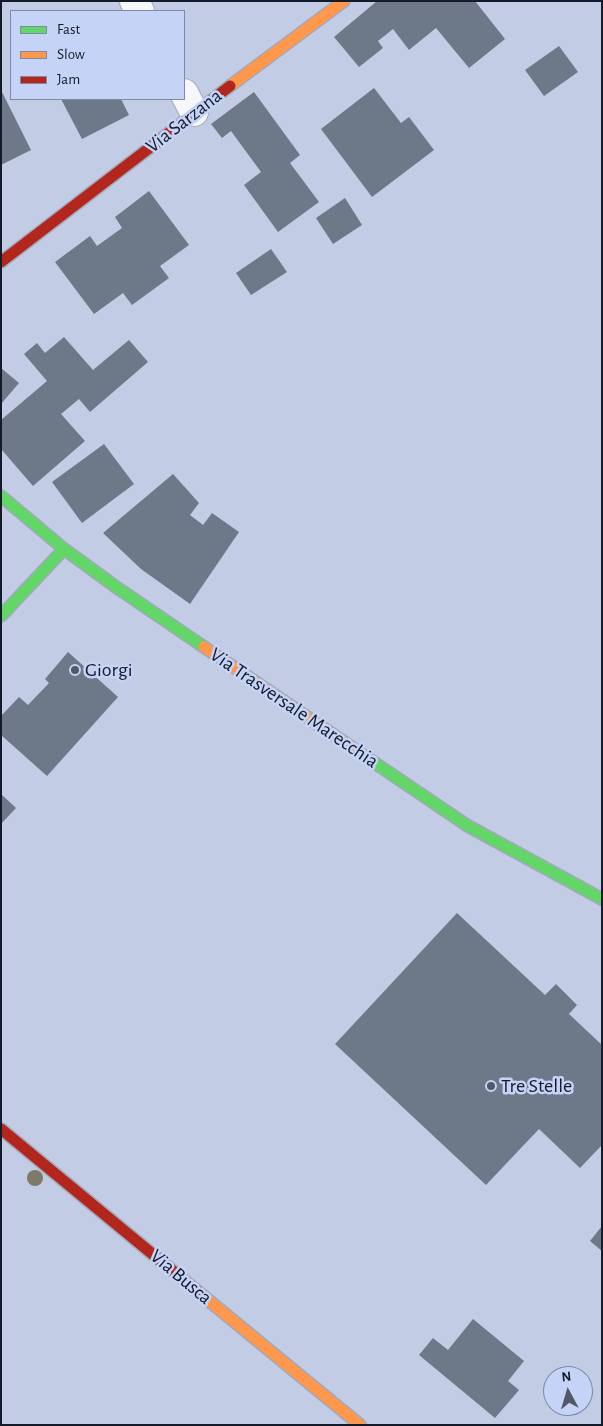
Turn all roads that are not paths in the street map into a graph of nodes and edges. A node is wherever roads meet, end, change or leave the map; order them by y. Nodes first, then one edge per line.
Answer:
1 (344, 1) edge
2 (189, 102) edge
3 (1, 262) edge
4 (1, 496) edge
5 (64, 549) junction
6 (1, 616) edge
7 (602, 899) edge
8 (1, 1129) edge
9 (360, 1425) edge

1 - 2 street, Via Sarzana
2 - 3 street, Via Sarzana
4 - 5 street, Via Trasversale Marecchia
5 - 6 street
5 - 7 street, Via Trasversale Marecchia
8 - 9 street, Via Busca

